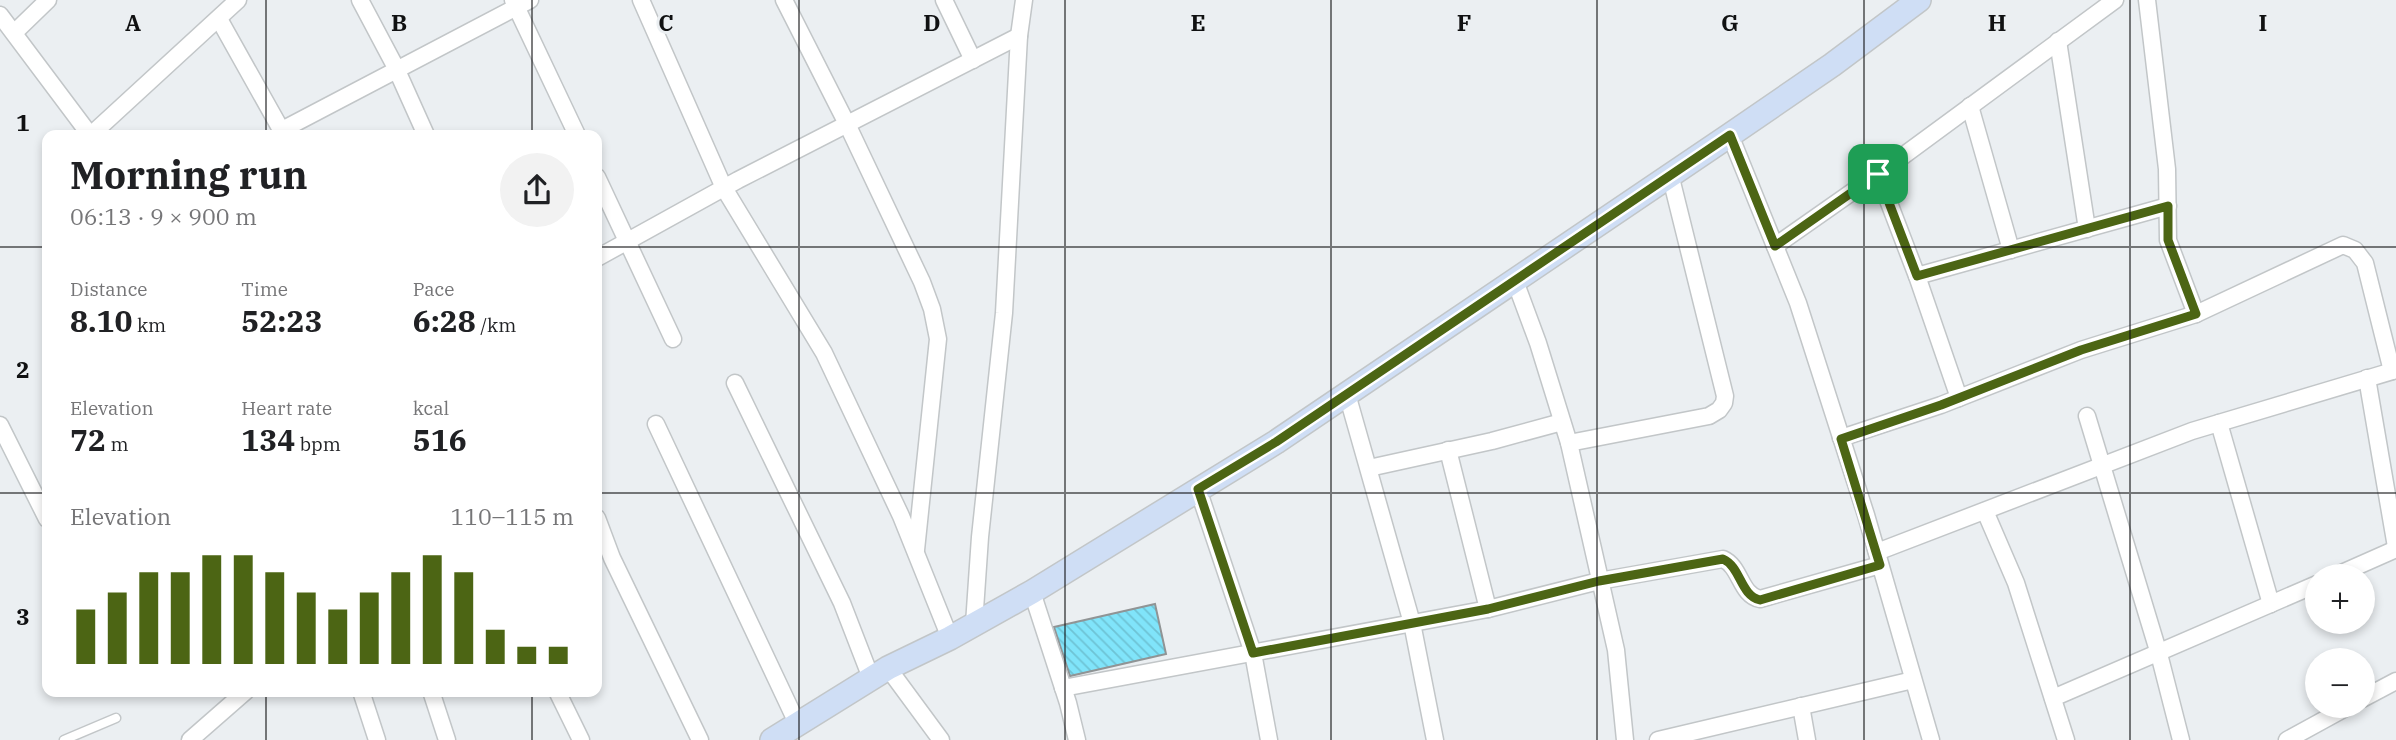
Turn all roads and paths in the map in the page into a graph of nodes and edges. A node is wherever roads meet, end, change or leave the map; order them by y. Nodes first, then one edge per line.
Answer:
1 (48, 0) edge
2 (238, 0) edge
3 (360, 0) edge
4 (641, 0) edge
5 (784, 0) edge
6 (944, 0) edge
7 (1024, 0) edge
8 (1919, 0) edge
9 (2115, 0) edge
10 (2147, 0) edge
11 (520, 2) edge
12 (0, 15) edge
13 (219, 19) junction
14 (15, 32) junction
15 (1020, 36) junction
16 (2058, 41) junction
17 (973, 60) junction
18 (397, 70) junction
19 (1970, 106) junction
20 (847, 124) junction
21 (87, 130) edge
22 (97, 130) edge
23 (281, 130) edge
24 (288, 130) edge
25 (424, 130) edge
26 (575, 130) edge
27 (1730, 135) junction
28 (1670, 174) junction
29 (1878, 174) junction
30 (602, 188) edge
31 (723, 188) junction
32 (2168, 206) junction
33 (2087, 229) junction
34 (627, 240) junction
35 (1775, 246) junction
36 (2011, 250) junction
37 (602, 255) edge
38 (1917, 276) junction
39 (1515, 281) junction
40 (2196, 314) junction
41 (673, 339) dead end
42 (2394, 371) edge
43 (2367, 379) junction
44 (735, 383) dead end
45 (1347, 394) junction
46 (1959, 398) junction
47 (2087, 416) dead end
48 (1562, 422) junction
49 (2219, 423) junction
50 (656, 424) dead end
51 (0, 425) edge
52 (1841, 439) junction
53 (1569, 443) junction
54 (1448, 450) junction
55 (2103, 465) junction
56 (1369, 468) junction
57 (1198, 489) junction
58 (42, 509) edge
59 (1985, 511) junction
60 (602, 531) edge
61 (2396, 548) edge
62 (915, 552) junction
63 (1878, 559) junction
64 (2361, 564) edge
65 (1599, 581) junction
66 (2305, 589) edge
67 (1032, 592) junction
68 (2271, 604) junction
69 (1488, 609) junction
70 (1412, 623) junction
71 (975, 624) junction
72 (950, 638) junction
73 (1253, 653) junction
74 (2159, 654) junction
75 (880, 673) junction
76 (1913, 680) junction
77 (2396, 681) edge
78 (1063, 688) junction
79 (2375, 692) edge
80 (239, 697) edge
81 (363, 697) edge
82 (433, 697) edge
83 (560, 697) edge
84 (2053, 698) junction
85 (1801, 706) junction
86 (116, 718) dead end
87 (2327, 718) edge
88 (787, 733) edge
89 (64, 740) edge
90 (190, 740) edge
91 (377, 740) edge
92 (447, 740) edge
93 (581, 740) edge
94 (700, 740) edge
95 (942, 740) edge
96 (1077, 740) edge
97 (1269, 740) edge
98 (1435, 740) edge
99 (1625, 740) edge
100 (1658, 740) edge
101 (1807, 740) edge
102 (1931, 740) edge
103 (2066, 740) edge
104 (2181, 740) edge
105 (2287, 740) edge

1 - 14 street
2 - 13 street
3 - 18 street
4 - 31 street
5 - 20 street
6 - 17 street
7 - 15 street
8 - 27 street
9 - 16 street
10 - 32 street
11 - 18 street
11 - 26 street
12 - 14 street
13 - 22 street
13 - 23 street
14 - 21 street
15 - 17 street
15 - 71 street
16 - 19 street
16 - 33 street
17 - 20 street
18 - 24 street
18 - 25 street
19 - 29 street
19 - 36 street
20 - 31 street
20 - 62 street
27 - 28 street
27 - 35 street
28 - 39 street
28 - 53 street
29 - 35 street
29 - 38 street
30 - 34 street
31 - 34 street
31 - 62 street
32 - 33 street
32 - 40 street
33 - 36 street
34 - 37 street
34 - 41 street
35 - 52 street
36 - 38 street
38 - 46 street
39 - 45 street
39 - 48 street
40 - 42 street
40 - 46 street
42 - 43 street
43 - 49 street
43 - 61 street
44 - 75 street
45 - 56 street
45 - 57 street
46 - 52 street
47 - 55 street
48 - 53 street
48 - 54 street
49 - 55 street
49 - 68 street
50 - 88 street
51 - 58 street
52 - 63 street
53 - 65 street
54 - 56 street
54 - 69 street
55 - 59 street
55 - 74 street
56 - 70 street
57 - 67 street
57 - 73 street
59 - 63 street
59 - 84 street
60 - 94 street
61 - 64 street
62 - 72 street
63 - 65 street
63 - 76 street
65 - 69 street
65 - 99 street
66 - 68 street
67 - 71 street
67 - 78 street
68 - 74 street
69 - 70 street
70 - 73 street
70 - 98 street
71 - 72 street
72 - 75 street
73 - 78 street
73 - 97 street
74 - 84 street
74 - 104 street
75 - 88 street
75 - 95 street
76 - 85 street
76 - 102 street
77 - 79 street
78 - 96 street
80 - 90 street
81 - 91 street
82 - 92 street
83 - 93 street
84 - 103 street
85 - 100 street
85 - 101 street
86 - 89 lane
87 - 105 street

